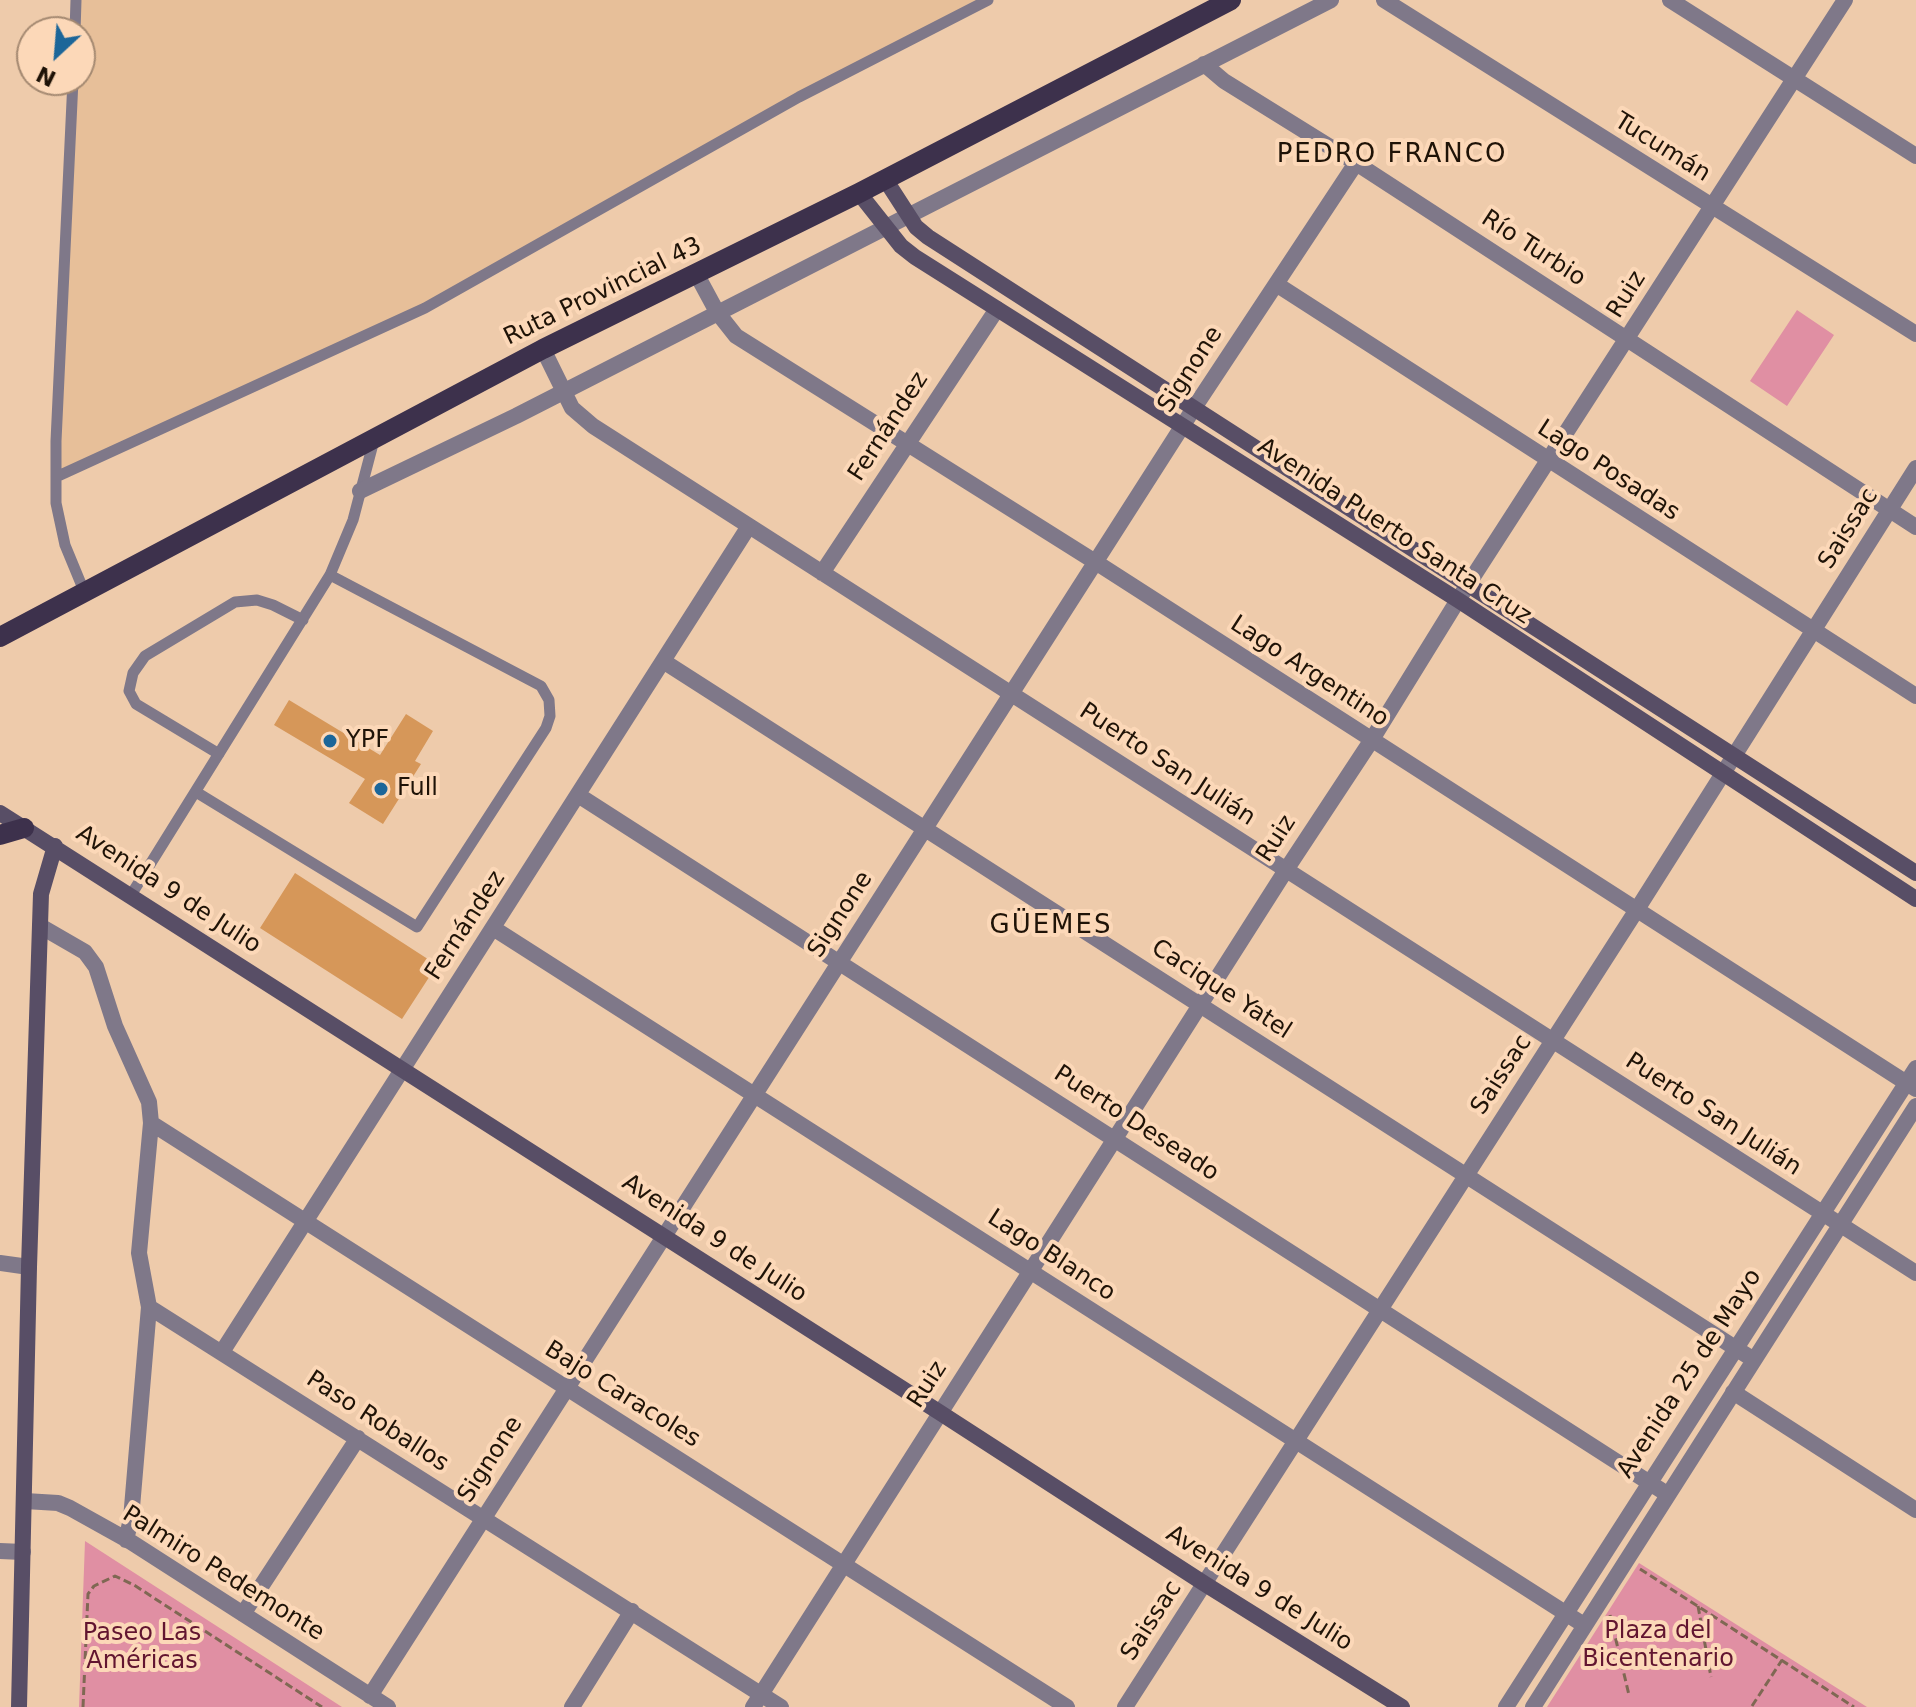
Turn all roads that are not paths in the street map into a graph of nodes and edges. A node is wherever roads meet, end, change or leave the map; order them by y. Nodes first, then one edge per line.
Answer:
1 (988, 0) edge
2 (1231, 0) edge
3 (1331, 0) edge
4 (1384, 0) edge
5 (1670, 0) edge
6 (1845, 0) edge
7 (1204, 64) junction
8 (1793, 79) junction
9 (72, 96) edge
10 (1916, 156) edge
11 (1356, 163) junction
12 (885, 179) junction
13 (859, 193) junction
14 (1711, 207) junction
15 (909, 216) junction
16 (886, 227) junction
17 (697, 275) junction
18 (1276, 284) junction
19 (997, 309) junction
20 (717, 312) junction
21 (1916, 334) edge
22 (1627, 339) junction
23 (543, 349) junction
24 (563, 390) junction
25 (1194, 408) junction
26 (1183, 426) junction
27 (375, 438) junction
28 (907, 444) junction
29 (1548, 461) junction
30 (1916, 468) edge
31 (56, 477) junction
32 (360, 491) junction
33 (1889, 510) junction
34 (749, 526) junction
35 (1916, 527) edge
36 (1097, 563) junction
37 (822, 573) junction
38 (330, 575) junction
39 (1469, 584) junction
40 (84, 591) junction
41 (1458, 600) junction
42 (30, 618) junction
43 (303, 620) junction
44 (0, 626) edge
45 (1814, 630) junction
46 (0, 637) edge
47 (663, 661) junction
48 (1012, 694) junction
49 (1916, 696) edge
50 (1371, 741) junction
51 (219, 754) junction
52 (1735, 755) junction
53 (1724, 773) junction
54 (196, 792) junction
55 (578, 795) junction
56 (0, 813) edge
57 (24, 828) junction
58 (925, 829) junction
59 (0, 835) edge
60 (55, 846) junction
61 (1286, 870) junction
62 (1916, 873) edge
63 (131, 895) junction
64 (1916, 899) edge
65 (1636, 911) junction
66 (40, 926) junction
67 (493, 928) junction
68 (839, 962) junction
69 (1199, 1005) junction
70 (1552, 1040) junction
71 (403, 1069) junction
72 (1913, 1080) edge
73 (754, 1095) junction
74 (1916, 1106) edge
75 (151, 1123) junction
76 (1114, 1139) junction
77 (1466, 1175) junction
78 (1822, 1213) junction
79 (306, 1222) junction
80 (1840, 1225) junction
81 (664, 1236) junction
82 (0, 1263) edge
83 (29, 1267) junction
84 (1029, 1271) junction
85 (1916, 1273) edge
86 (149, 1307) junction
87 (1380, 1310) junction
88 (1736, 1348) junction
89 (222, 1352) junction
90 (1754, 1360) junction
91 (566, 1388) junction
92 (1733, 1392) junction
93 (939, 1412) junction
94 (358, 1438) junction
95 (1296, 1441) junction
96 (1649, 1483) junction
97 (1667, 1494) junction
98 (25, 1501) junction
99 (1916, 1510) edge
100 (482, 1518) junction
101 (126, 1540) junction
102 (0, 1551) edge
103 (23, 1552) junction
104 (843, 1564) junction
105 (1205, 1584) junction
106 (632, 1611) junction
107 (243, 1614) junction
108 (1566, 1614) junction
109 (1584, 1625) junction
110 (370, 1696) junction
111 (757, 1701) edge
112 (19, 1707) edge
113 (388, 1707) edge
114 (572, 1707) edge
115 (781, 1707) edge
116 (1067, 1707) edge
117 (1125, 1707) edge
118 (1402, 1707) edge
119 (1506, 1707) edge
120 (1533, 1707) edge

1 - 31 lane
2 - 12 main road, Ruta Provincial 43
3 - 7 street
4 - 14 street, Tucumán
5 - 8 street
6 - 8 street, Ruiz
7 - 11 street, Río Turbio
7 - 15 street
8 - 10 street
8 - 14 street, Ruiz
9 - 31 lane
11 - 18 street, Signone
11 - 22 street, Río Turbio
12 - 13 main road, Ruta Provincial 43
12 - 15 street, Avenida Puerto Santa Cruz
13 - 16 street, Avenida Puerto Santa Cruz
13 - 17 main road, Ruta Provincial 43
14 - 21 street, Tucumán
14 - 22 street, Ruiz
15 - 16 street
15 - 25 street, Avenida Puerto Santa Cruz
16 - 19 street, Avenida Puerto Santa Cruz
16 - 20 street
17 - 20 street, Lago Argentino
17 - 23 main road, Ruta Provincial 43
18 - 25 street, Signone
18 - 29 street, Lago Posadas
19 - 26 street, Avenida Puerto Santa Cruz
19 - 28 street, Fernández
20 - 24 street
20 - 28 street, Lago Argentino
22 - 29 street, Ruiz
22 - 33 street, Río Turbio
23 - 24 street, Puerto San Julián
23 - 27 main road, Ruta Provincial 43
24 - 32 street
24 - 34 street, Puerto San Julián
25 - 26 street, Signone
25 - 39 street, Avenida Puerto Santa Cruz
26 - 36 street, Signone
26 - 41 street, Avenida Puerto Santa Cruz
27 - 32 lane
27 - 40 main road, Ruta Provincial 43
28 - 36 street, Lago Argentino
28 - 37 street, Fernández
29 - 39 street, Ruiz
29 - 45 street, Lago Posadas
30 - 33 street, Saissac
31 - 40 lane
32 - 38 lane
33 - 35 street, Río Turbio
33 - 45 street, Saissac
34 - 37 street, Puerto San Julián
34 - 47 street, Fernández
36 - 48 street, Signone
36 - 50 street, Lago Argentino
37 - 48 street, Puerto San Julián
38 - 43 lane
38 - 54 lane
39 - 41 street, Ruiz
39 - 52 street, Avenida Puerto Santa Cruz
40 - 42 main road, Ruta Provincial 43
41 - 50 street, Ruiz
41 - 53 street, Avenida Puerto Santa Cruz
42 - 44 main road
42 - 46 main road, Ruta Provincial 43
43 - 51 lane
43 - 51 lane
45 - 49 street, Lago Posadas
45 - 52 street, Saissac
47 - 55 street, Fernández
47 - 58 street, Cacique Yatel
48 - 58 street, Signone
48 - 61 street, Puerto San Julián
50 - 61 street, Ruiz
50 - 65 street, Lago Argentino
51 - 54 lane
52 - 53 street, Saissac
52 - 62 street, Avenida Puerto Santa Cruz
53 - 64 street, Avenida Puerto Santa Cruz
53 - 65 street, Saissac
54 - 63 lane
55 - 67 street, Fernández
55 - 68 street, Puerto Deseado
56 - 57 street, Avenida 9 de Julio
57 - 59 main road
57 - 60 street, Avenida 9 de Julio
58 - 68 street, Signone
58 - 69 street, Cacique Yatel
60 - 63 street, Avenida 9 de Julio
60 - 66 street
61 - 69 street, Ruiz
61 - 70 street, Puerto San Julián
63 - 71 street, Avenida 9 de Julio
65 - 70 street, Saissac
65 - 72 street, Lago Argentino
66 - 75 street
66 - 83 street
67 - 71 street, Fernández
67 - 73 street, Lago Blanco
68 - 73 street, Signone
68 - 76 street, Puerto Deseado
69 - 76 street, Ruiz
69 - 77 street, Cacique Yatel
70 - 77 street, Saissac
70 - 78 street, Puerto San Julián
71 - 79 street, Fernández
71 - 81 street, Avenida 9 de Julio
72 - 78 street, Avenida 25 de Mayo
73 - 81 street, Signone
73 - 84 street, Lago Blanco
74 - 80 street, Avenida 25 de Mayo
75 - 79 street, Bajo Caracoles
75 - 86 street
76 - 84 street, Ruiz
76 - 87 street, Puerto Deseado
77 - 87 street, Saissac
77 - 88 street, Cacique Yatel
78 - 80 street, Puerto San Julián
78 - 88 street, Avenida 25 de Mayo
79 - 89 street, Fernández
79 - 91 street, Bajo Caracoles
80 - 85 street, Puerto San Julián
80 - 90 street, Avenida 25 de Mayo
81 - 91 street, Signone
81 - 93 street, Avenida 9 de Julio
82 - 83 street
83 - 98 street
84 - 93 street, Ruiz
84 - 95 street, Lago Blanco
86 - 89 street, Paso Roballos
86 - 101 street
87 - 95 street, Saissac
87 - 96 street, Puerto Deseado
88 - 90 street, Cacique Yatel
88 - 96 street, Avenida 25 de Mayo
89 - 94 street, Paso Roballos
90 - 92 street, Avenida 25 de Mayo
91 - 100 street, Signone
91 - 104 street, Bajo Caracoles
92 - 97 street, Avenida 25 de Mayo
92 - 99 street
93 - 104 street, Ruiz
93 - 105 street, Avenida 9 de Julio
94 - 100 street, Paso Roballos
94 - 107 street
95 - 105 street, Saissac
95 - 108 street, Lago Blanco
96 - 97 street, Puerto Deseado
96 - 108 street, Avenida 25 de Mayo
97 - 109 street, Avenida 25 de Mayo
98 - 101 street, Palmiro Pedemonte
98 - 103 street
100 - 106 street, Paso Roballos
100 - 110 street, Signone
101 - 107 street, Palmiro Pedemonte
102 - 103 street
103 - 112 street
104 - 111 street, Ruiz
104 - 116 street, Bajo Caracoles
105 - 117 street, Saissac
105 - 118 street, Avenida 9 de Julio
106 - 111 street, Paso Roballos
106 - 114 street
107 - 110 street, Palmiro Pedemonte
108 - 109 street, Lago Blanco
108 - 119 street, Avenida 25 de Mayo
109 - 120 street, Avenida 25 de Mayo
110 - 113 street, Palmiro Pedemonte
111 - 115 street, Paso Roballos

